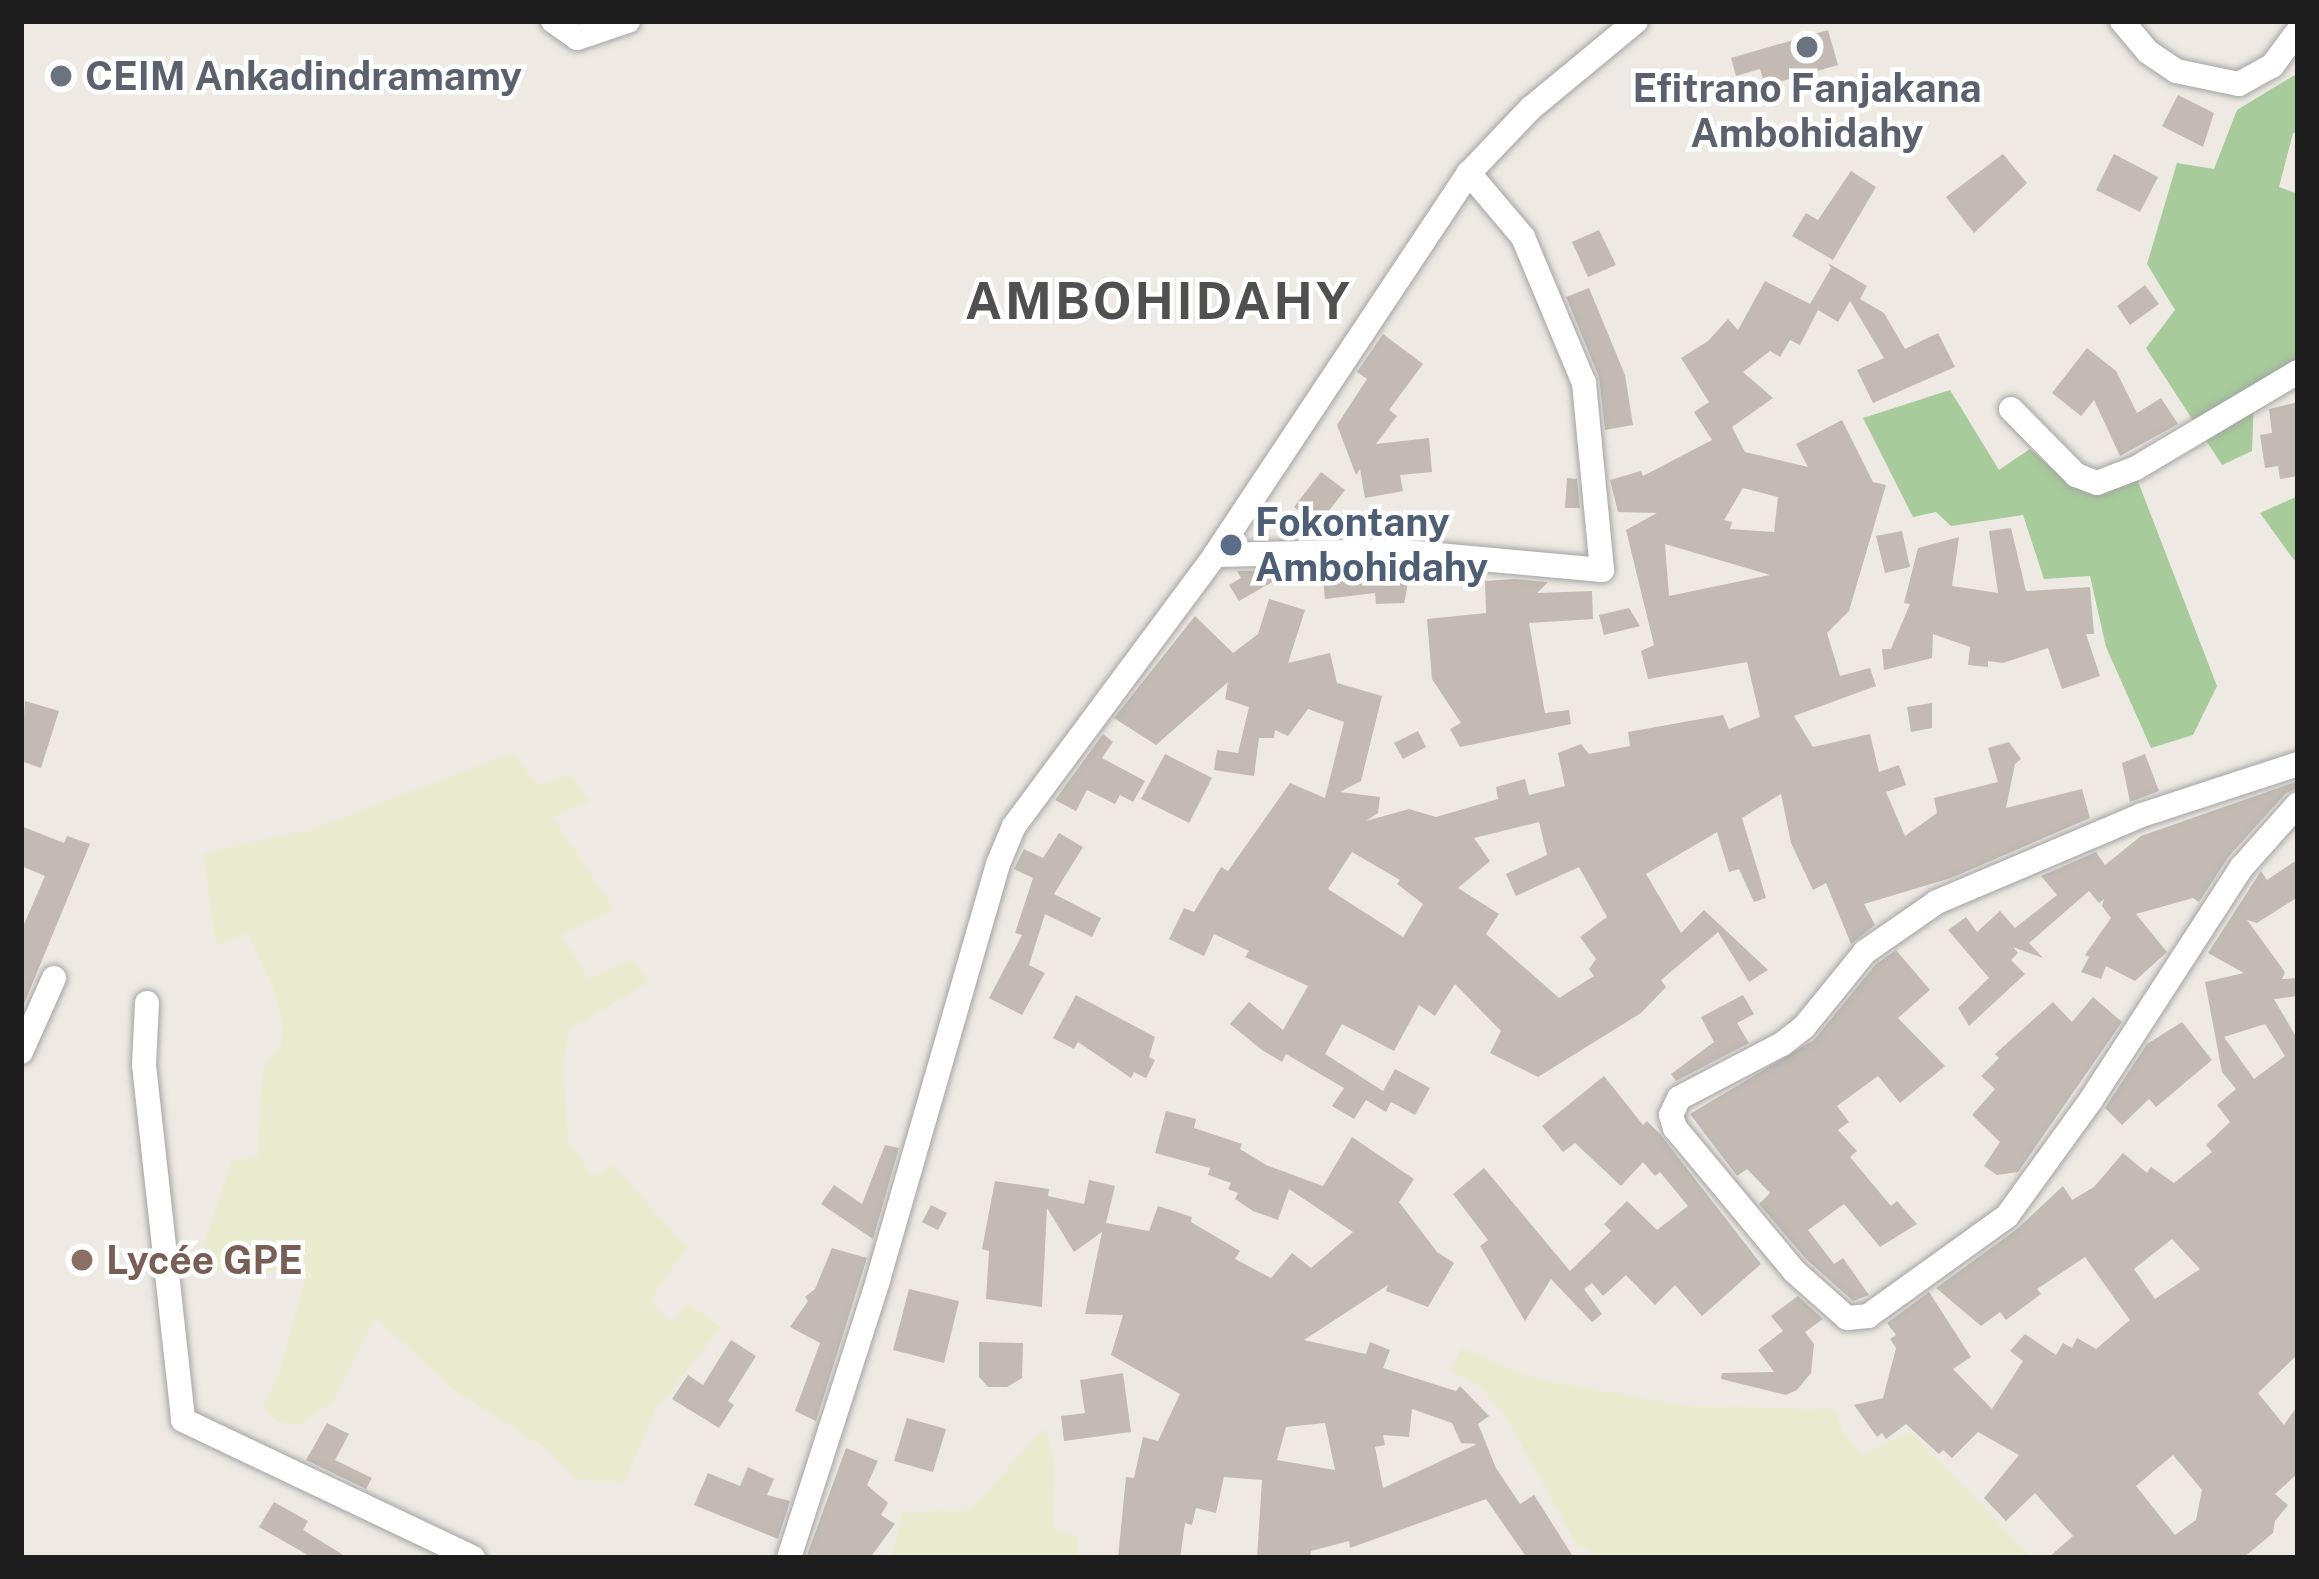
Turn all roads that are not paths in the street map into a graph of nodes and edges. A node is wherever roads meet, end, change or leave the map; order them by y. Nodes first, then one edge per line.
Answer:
1 (553, 21) edge
2 (628, 21) edge
3 (1636, 21) edge
4 (2122, 21) edge
5 (2298, 32) edge
6 (1469, 173) junction
7 (2298, 372) edge
8 (2011, 410) dead end
9 (1215, 555) junction
10 (2298, 764) edge
11 (2298, 804) edge
12 (54, 978) dead end
13 (147, 1003) dead end
14 (21, 1052) edge
15 (473, 1558) edge
16 (789, 1558) edge

1 - 2 street
3 - 6 street
4 - 5 street
6 - 9 street
6 - 9 street
7 - 8 street
9 - 16 street
10 - 11 street
12 - 14 street
13 - 15 street

